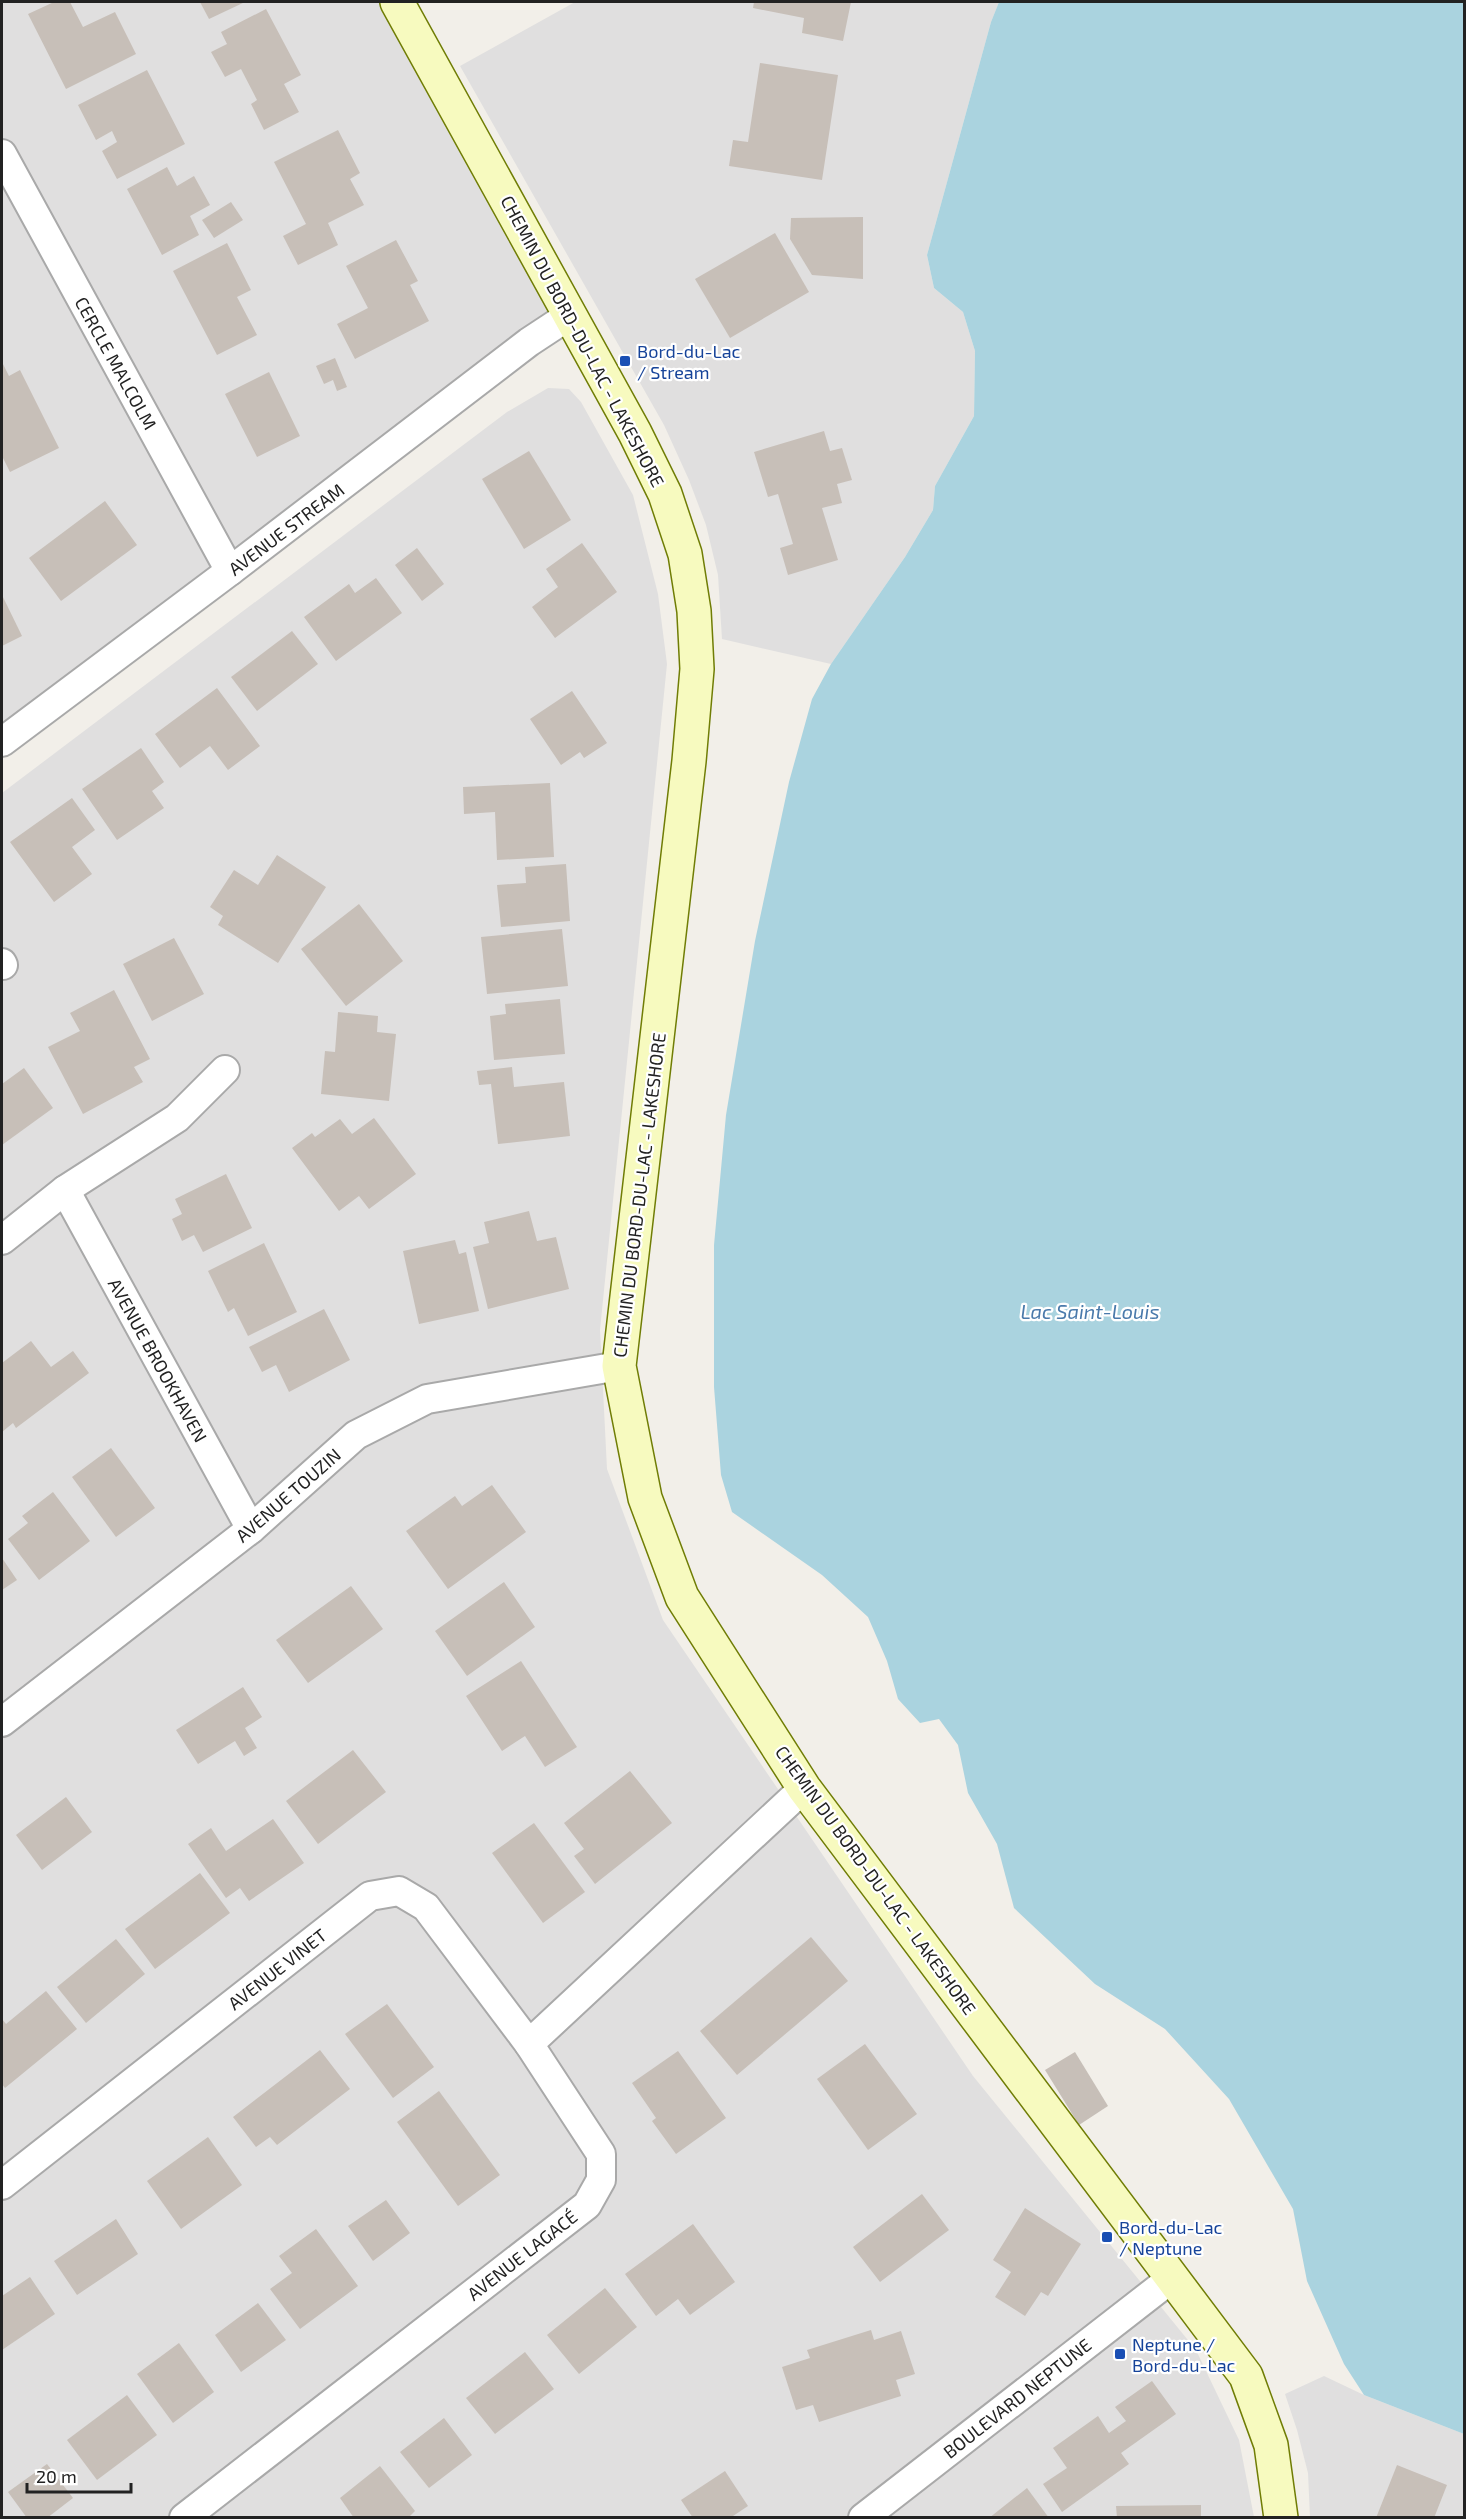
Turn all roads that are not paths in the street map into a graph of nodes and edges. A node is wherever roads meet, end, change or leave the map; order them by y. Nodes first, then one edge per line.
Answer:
1 (397, 2) edge
2 (2, 154) edge
3 (570, 315) junction
4 (230, 572) junction
5 (2, 742) edge
6 (225, 1070) dead end
7 (65, 1190) junction
8 (2, 1240) edge
9 (619, 1366) junction
10 (251, 1529) junction
11 (2, 1722) edge
12 (804, 1788) junction
13 (529, 2044) junction
14 (2, 2185) edge
15 (1172, 2277) junction
16 (184, 2517) edge
17 (863, 2517) edge
18 (1281, 2517) edge

1 - 3 street, CHEMIN DU BORD-DU-LAC - LAKESHORE
2 - 4 street, CERCLE MALCOLM
3 - 4 street, AVENUE STREAM
3 - 9 street, CHEMIN DU BORD-DU-LAC - LAKESHORE
4 - 5 street, AVENUE STREAM
6 - 7 street
7 - 8 street
7 - 10 street, AVENUE BROOKHAVEN
9 - 10 street, AVENUE TOUZIN
9 - 12 street, CHEMIN DU BORD-DU-LAC - LAKESHORE
10 - 11 street, AVENUE TOUZIN
12 - 13 street
12 - 15 street, CHEMIN DU BORD-DU-LAC - LAKESHORE
13 - 14 street, AVENUE VINET
13 - 16 street, AVENUE LAGACÉ
15 - 17 street, BOULEVARD NEPTUNE
15 - 18 street, CHEMIN DU BORD-DU-LAC - LAKESHORE

